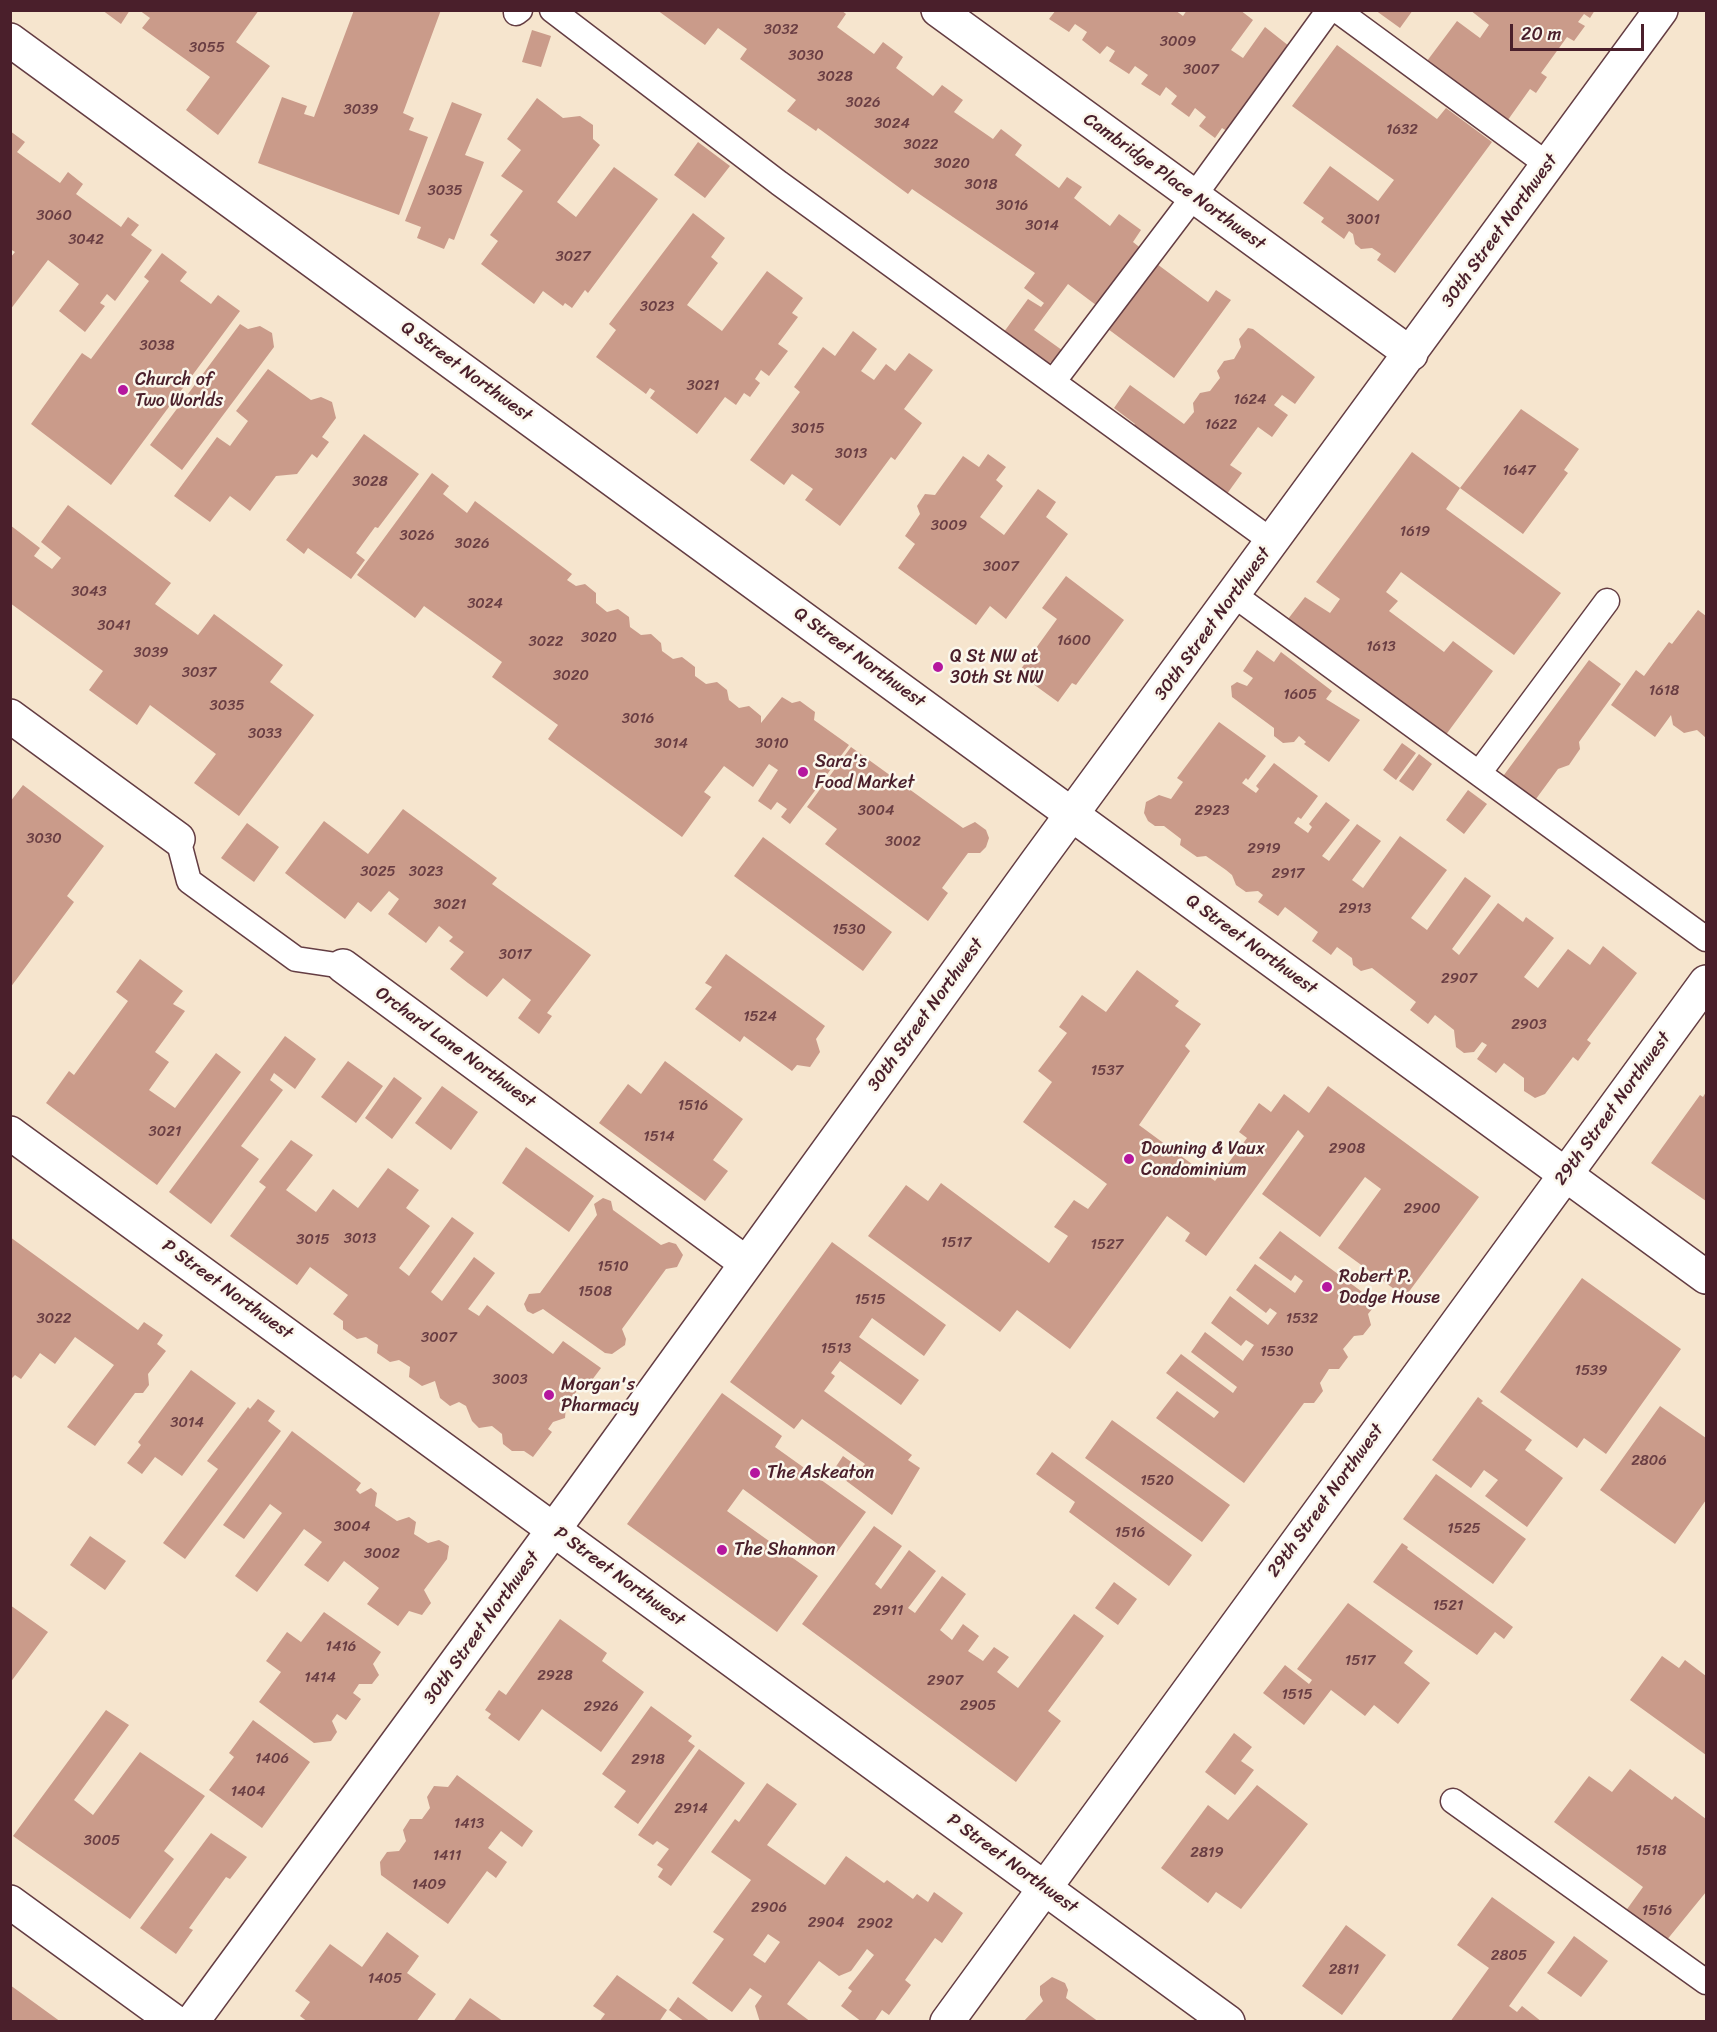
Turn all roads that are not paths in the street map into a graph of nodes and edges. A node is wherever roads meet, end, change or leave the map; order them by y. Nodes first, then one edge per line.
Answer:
1 (552, 10) edge
2 (938, 10) edge
3 (1329, 10) edge
4 (1337, 10) edge
5 (1661, 10) edge
6 (10, 40) edge
7 (1548, 165) junction
8 (1194, 196) junction
9 (1411, 354) junction
10 (1053, 382) junction
11 (1273, 542) junction
12 (1234, 595) junction
13 (1607, 601) dead end
14 (14, 726) edge
15 (1479, 773) junction
16 (1073, 814) junction
17 (178, 839) joint
18 (1707, 939) edge
19 (343, 966) joint
20 (1707, 982) edge
21 (10, 1133) edge
22 (1566, 1175) junction
23 (746, 1263) junction
24 (1707, 1277) edge
25 (555, 1529) junction
26 (1453, 1801) dead end
27 (1044, 1887) junction
28 (10, 1902) edge
29 (1707, 1982) edge
30 (176, 2022) edge
31 (192, 2022) edge
32 (947, 2022) edge
33 (1228, 2022) edge

1 - 10 lane
2 - 8 street, Cambridge Place Northwest
3 - 8 lane
4 - 7 lane
5 - 7 street, 30th Street Northwest
6 - 16 street, Q Street Northwest
7 - 9 street, 30th Street Northwest
8 - 9 street, Cambridge Place Northwest
8 - 10 lane
9 - 11 street, 30th Street Northwest
10 - 11 lane
11 - 12 street, 30th Street Northwest
12 - 15 lane
12 - 16 street, 30th Street Northwest
13 - 15 lane
14 - 17 street
15 - 18 lane
16 - 22 street, Q Street Northwest
16 - 23 street, 30th Street Northwest
17 - 19 lane, Orchard Lane Northwest
19 - 23 street, Orchard Lane Northwest
20 - 22 street, 29th Street Northwest
21 - 25 street, P Street Northwest
22 - 24 street, Q Street Northwest
22 - 27 street, 29th Street Northwest
23 - 25 street, 30th Street Northwest
25 - 27 street, P Street Northwest
25 - 31 street, 30th Street Northwest
26 - 29 lane
27 - 32 street, 29th Street Northwest
27 - 33 street, P Street Northwest
28 - 30 street

